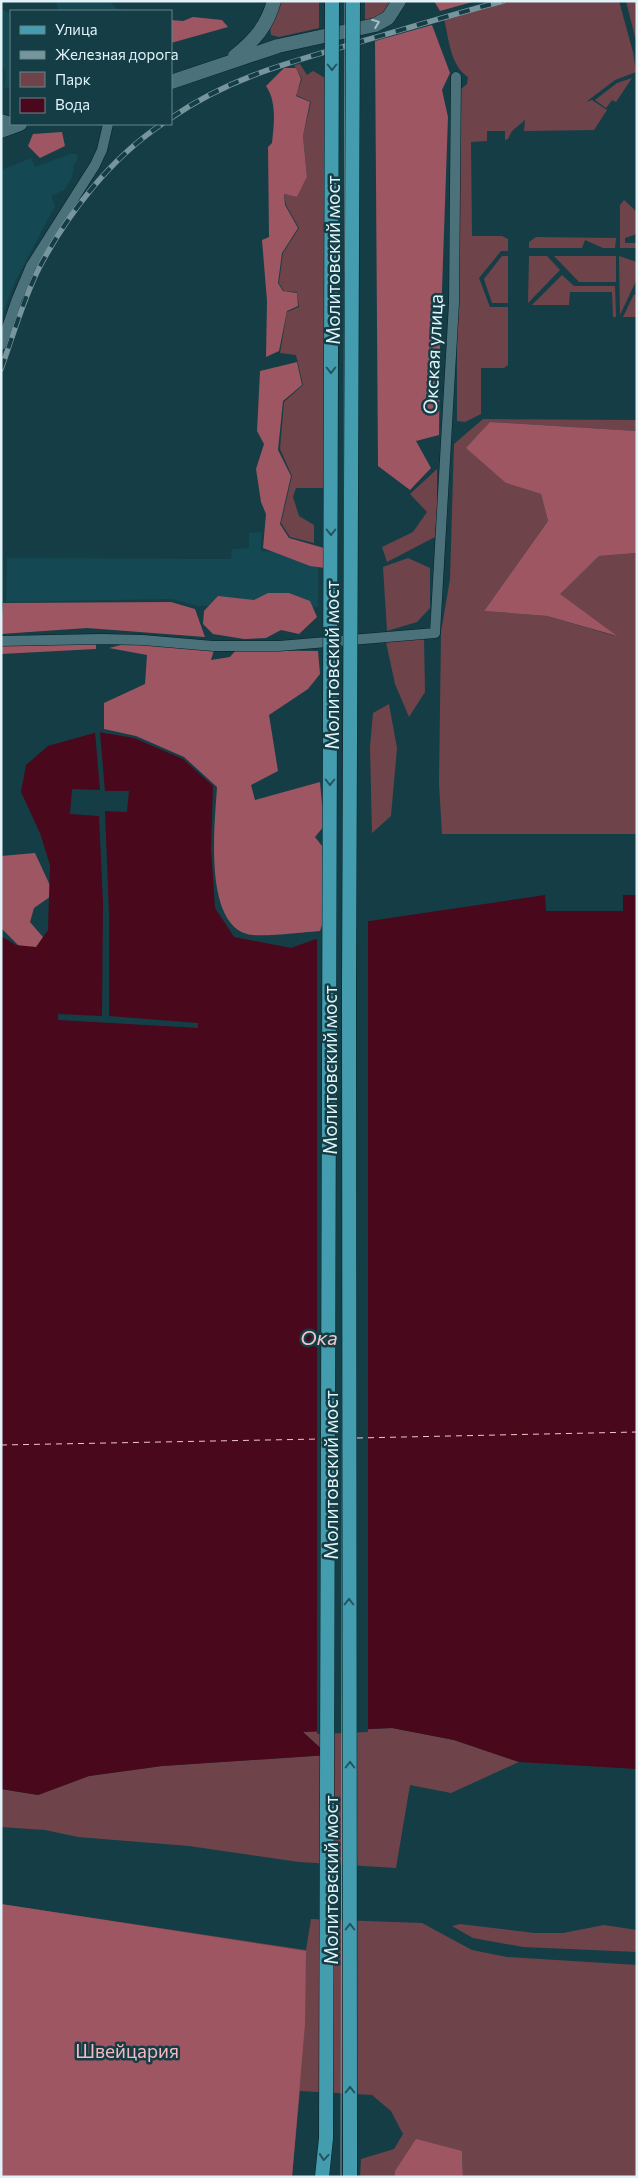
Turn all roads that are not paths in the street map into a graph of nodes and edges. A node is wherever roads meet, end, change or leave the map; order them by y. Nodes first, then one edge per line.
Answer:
1 (274, 1) edge
2 (332, 1) edge
3 (353, 1) edge
4 (399, 1) edge
5 (263, 30) junction
6 (278, 46) junction
7 (229, 61) junction
8 (456, 77) dead end
9 (172, 82) edge
10 (17, 125) edge
11 (108, 125) edge
12 (1, 131) edge
13 (1, 345) edge
14 (1, 641) edge
15 (322, 2177) edge
16 (350, 2177) edge

1 - 5 street
2 -> 15 main road, Молитовский мост, bridge
16 -> 3 main road, Молитовский мост, bridge
6 -> 4 street
5 - 6 street
5 - 7 street
6 - 7 street
7 - 9 street
8 - 14 street, Окская улица
10 - 12 street
11 - 13 street

